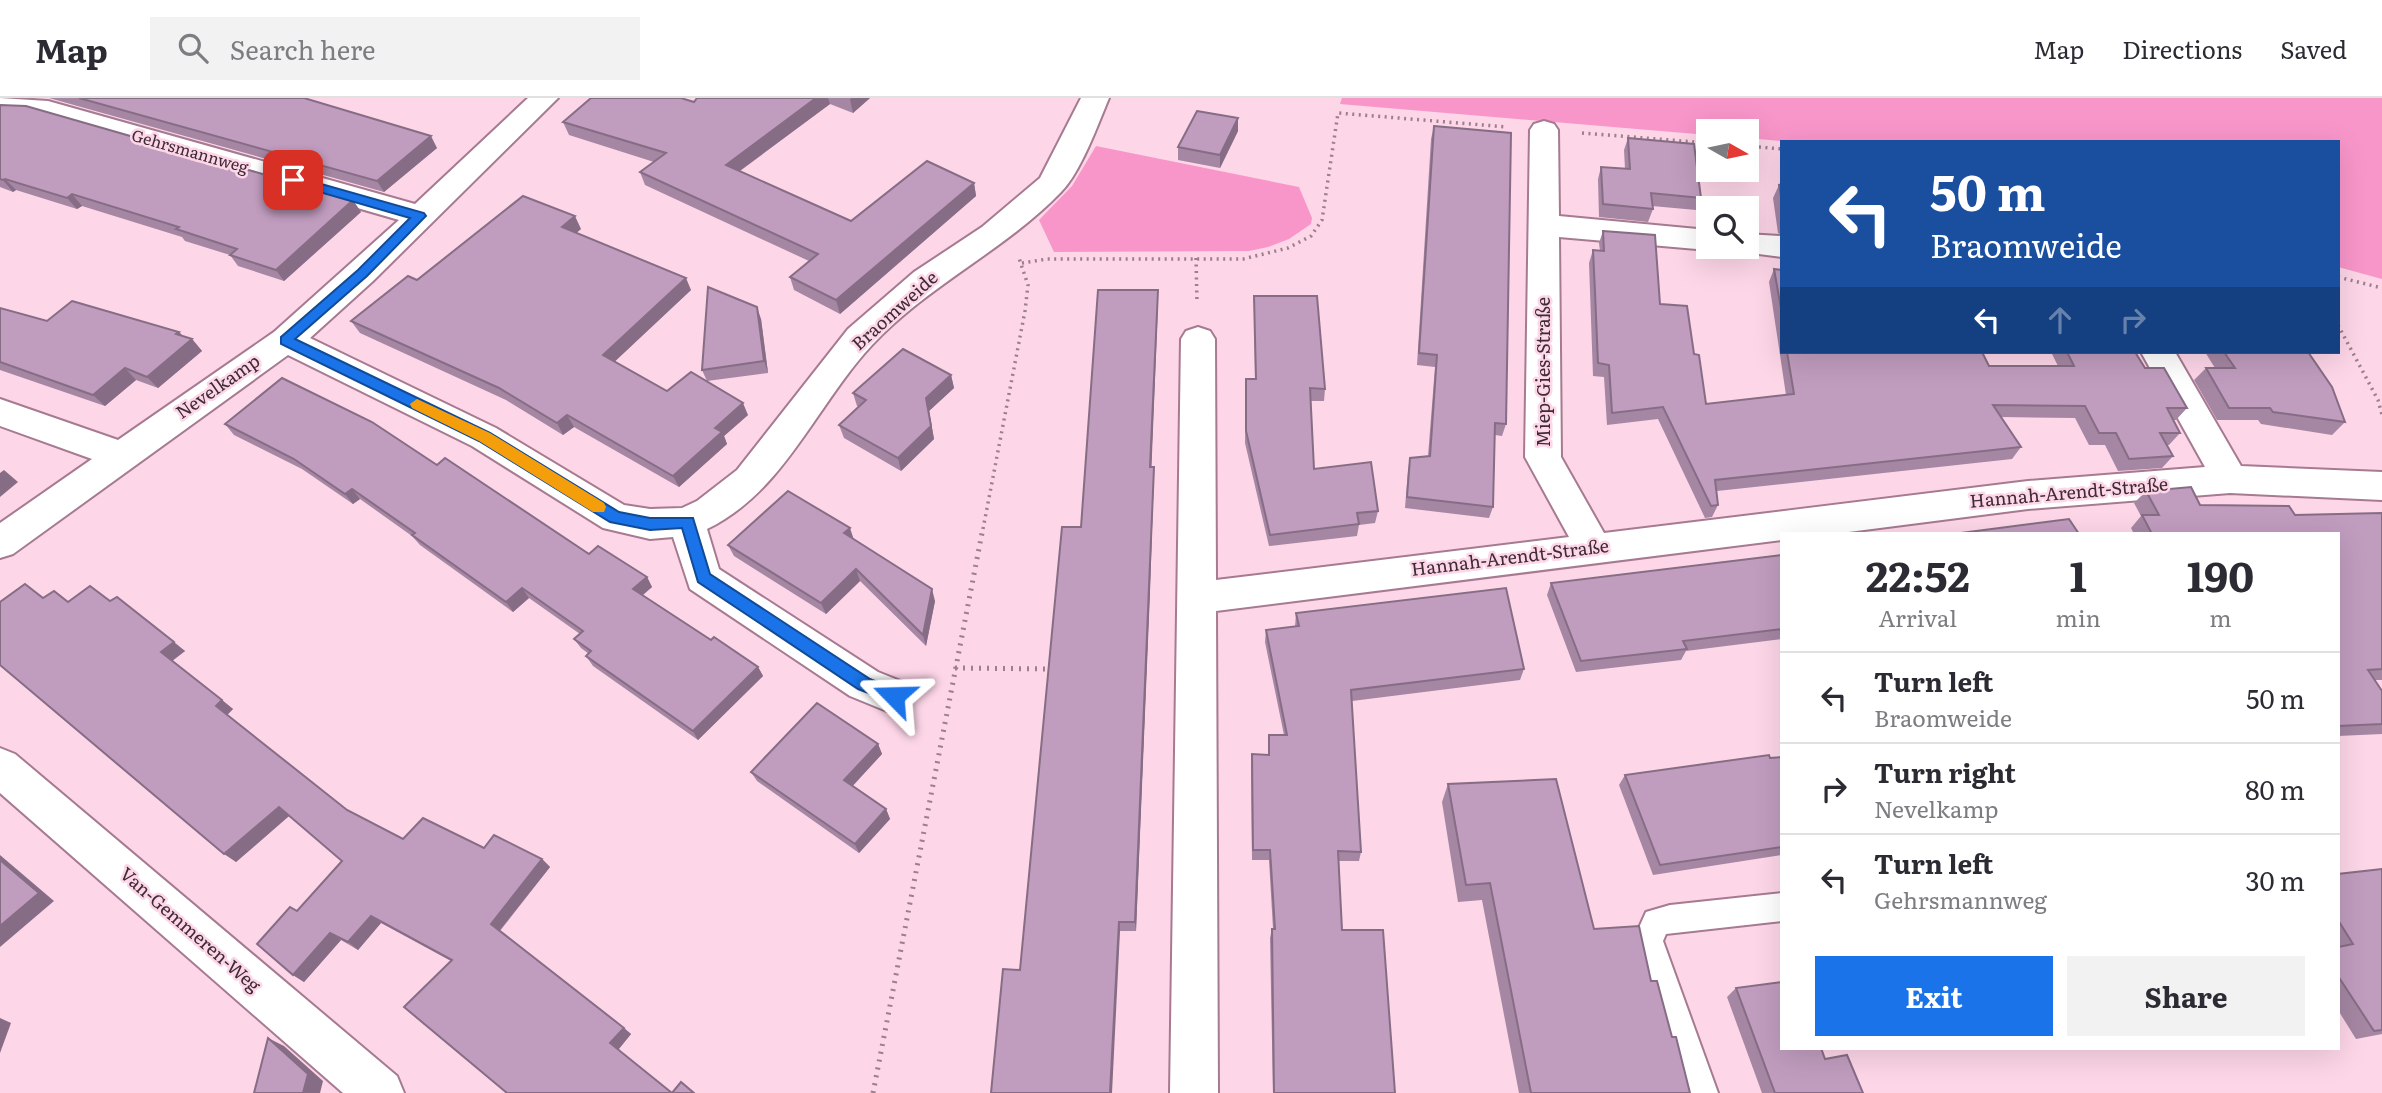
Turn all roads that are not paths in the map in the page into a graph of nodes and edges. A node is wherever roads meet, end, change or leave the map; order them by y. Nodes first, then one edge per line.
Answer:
1 (544, 98) edge
2 (1095, 98) edge
3 (0, 104) edge
4 (1544, 130) road end
5 (419, 216) junction
6 (1544, 225) junction
7 (1696, 239) edge
8 (1759, 245) edge
9 (1780, 247) edge
10 (1198, 338) road end
11 (286, 340) junction
12 (2159, 354) edge
13 (0, 412) edge
14 (120, 455) junction
15 (2230, 479) junction
16 (2382, 485) edge
17 (687, 522) junction
18 (1827, 527) edge
19 (0, 543) edge
20 (1594, 548) junction
21 (1197, 598) junction
22 (894, 696) dead end
23 (0, 767) edge
24 (1780, 907) edge
25 (380, 1093) edge
26 (1194, 1093) edge
27 (1703, 1093) edge

1 - 5 street, Nevelkamp
2 - 17 street, Braomweide
3 - 5 street, Gehrsmannweg
4 - 6 street, Miep-Gies-Straße
5 - 11 street, Nevelkamp
6 - 7 street
6 - 20 street, Miep-Gies-Straße
8 - 9 street
10 - 21 street
11 - 14 street, Nevelkamp
11 - 17 street, Braomweide
12 - 15 street
13 - 14 street
14 - 19 street, Nevelkamp
15 - 16 street, Hannah-Arendt-Straße
15 - 18 street, Hannah-Arendt-Straße
17 - 22 street
18 - 20 street, Hannah-Arendt-Straße
20 - 21 street, Hannah-Arendt-Straße
21 - 26 street
23 - 25 street, Van-Gemmeren-Weg
24 - 27 lane

